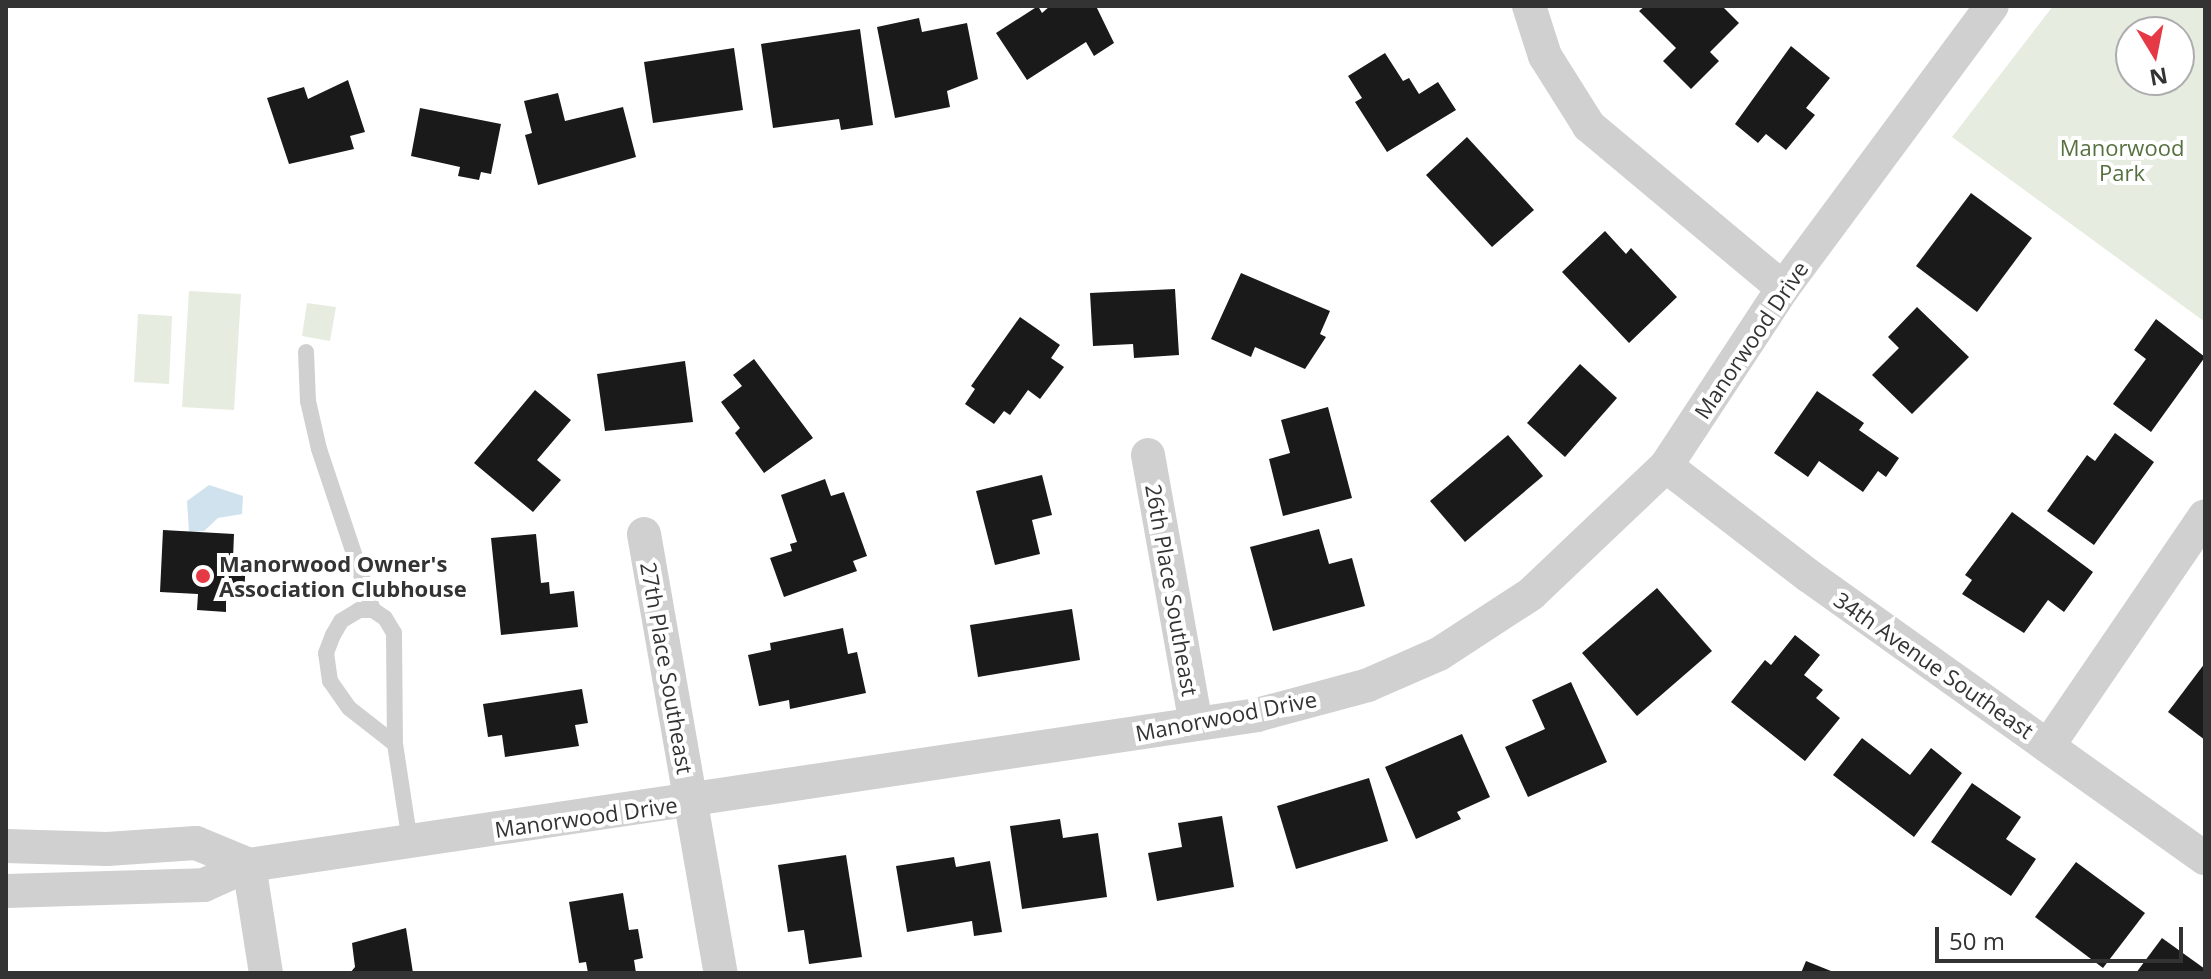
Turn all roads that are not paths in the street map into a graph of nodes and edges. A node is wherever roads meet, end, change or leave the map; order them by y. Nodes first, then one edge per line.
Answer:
1 (1529, 6) edge
2 (1992, 6) edge
3 (1783, 288) junction
4 (306, 352) dead end
5 (1148, 455) dead end
6 (1666, 466) junction
7 (2205, 516) edge
8 (644, 534) dead end
9 (373, 610) junction
10 (1196, 724) junction
11 (395, 744) junction
12 (2048, 746) junction
13 (691, 802) junction
14 (410, 842) junction
15 (6, 846) edge
16 (2205, 858) edge
17 (249, 865) junction
18 (6, 891) edge
19 (266, 973) edge
20 (721, 973) edge

1 - 3 street
2 - 3 street, Manorwood Drive
3 - 6 street, Manorwood Drive
4 - 9 lane
5 - 10 street, 26th Place Southeast
6 - 10 street, Manorwood Drive
6 - 12 street, 34th Avenue Southeast
7 - 12 street
8 - 13 street, 27th Place Southeast
9 - 11 lane
9 - 11 lane
10 - 13 street, Manorwood Drive
11 - 14 lane
12 - 16 street, 34th Avenue Southeast
13 - 14 street, Manorwood Drive
13 - 20 street, 27th Place Southeast
14 - 17 street, Manorwood Drive
15 - 17 street
17 - 18 street, Manorwood Drive
17 - 19 street

